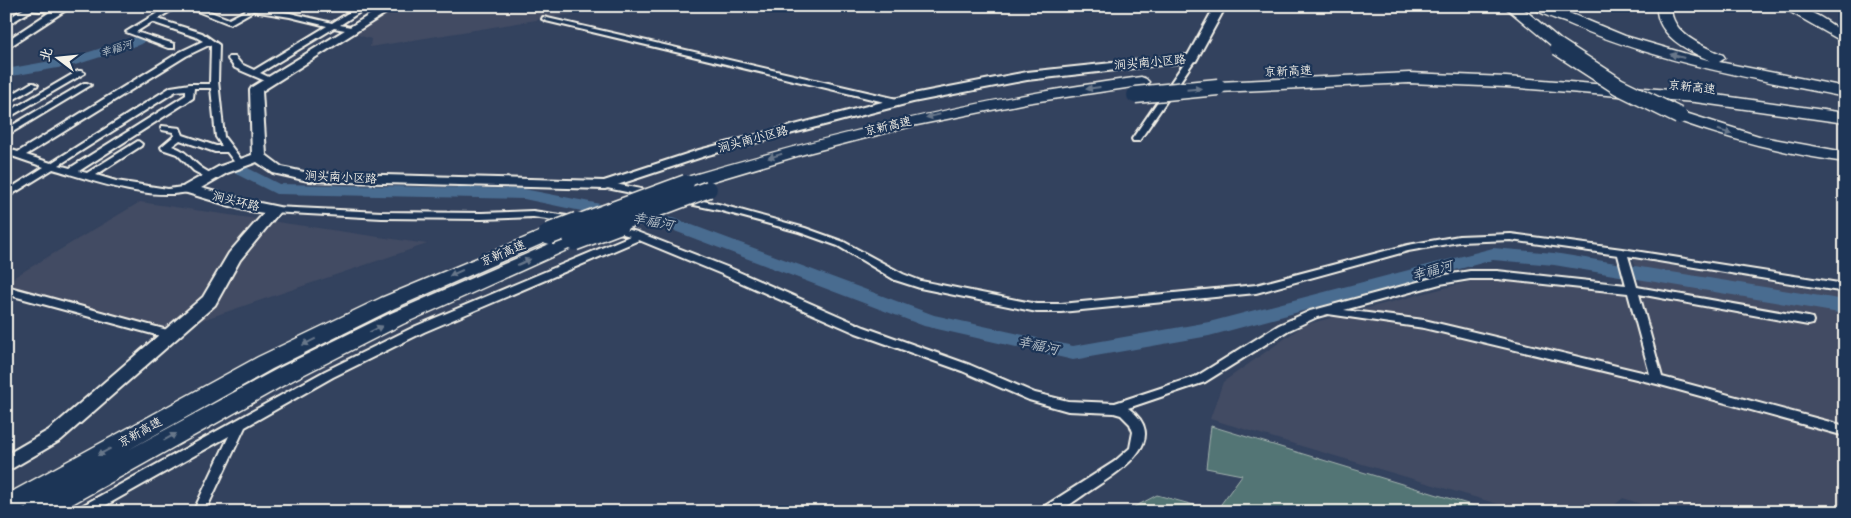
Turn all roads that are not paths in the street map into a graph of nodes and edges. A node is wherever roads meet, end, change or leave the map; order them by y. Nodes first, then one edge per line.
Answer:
1 (175, 6) edge
2 (189, 6) edge
3 (365, 6) edge
4 (392, 6) edge
5 (1221, 6) edge
6 (1510, 6) edge
7 (1540, 6) edge
8 (1664, 6) edge
9 (1787, 6) edge
10 (32, 7) edge
11 (254, 8) edge
12 (63, 9) edge
13 (546, 19) dead end
14 (152, 20) junction
15 (6, 24) edge
16 (333, 26) junction
17 (353, 30) junction
18 (1845, 39) edge
19 (210, 41) junction
20 (6, 46) edge
21 (171, 46) dead end
22 (1558, 47) joint
23 (1192, 58) junction
24 (232, 59) dead end
25 (1581, 62) joint
26 (81, 73) dead end
27 (253, 74) junction
28 (270, 81) junction
29 (1220, 81) junction
30 (87, 85) dead end
31 (34, 86) dead end
32 (190, 86) junction
33 (214, 86) junction
34 (1818, 87) junction
35 (1138, 89) junction
36 (1845, 92) edge
37 (6, 102) edge
38 (897, 102) junction
39 (1845, 107) edge
40 (1679, 116) junction
41 (6, 117) edge
42 (1845, 118) edge
43 (165, 128) dead end
44 (6, 133) edge
45 (179, 138) junction
46 (1136, 139) dead end
47 (138, 144) dead end
48 (229, 149) junction
49 (6, 151) edge
50 (19, 156) junction
51 (259, 157) junction
52 (1845, 157) edge
53 (239, 162) junction
54 (52, 166) junction
55 (72, 172) junction
56 (89, 176) junction
57 (209, 176) junction
58 (604, 185) junction
59 (189, 189) junction
60 (6, 195) edge
61 (274, 210) junction
62 (639, 236) junction
63 (1622, 252) junction
64 (1630, 285) junction
65 (1845, 288) edge
66 (6, 290) edge
67 (1324, 311) junction
68 (1808, 321) dead end
69 (171, 335) junction
70 (1657, 380) junction
71 (1115, 408) junction
72 (240, 424) junction
73 (1845, 430) edge
74 (6, 464) edge
75 (6, 507) edge
76 (36, 512) edge
77 (82, 512) edge
78 (199, 512) edge
79 (1046, 512) edge

1 - 14 street
2 - 11 street
3 - 16 street
4 - 17 street
5 - 23 street, 涧头南小区路
6 - 22 highway
6 - 25 highway
34 -> 7 highway
8 - 34 highway
9 - 18 highway
10 - 12 street
10 - 15 street
11 - 16 street
12 - 20 street
13 - 38 street
14 - 19 street
14 - 21 street
16 - 17 street
16 - 27 street
17 - 28 street
19 - 33 street
19 - 50 street
22 - 40 highway, bridge
23 - 38 street, 涧头南小区路
23 - 46 street
24 - 27 street
25 - 40 highway, bridge
26 - 41 street
27 - 28 street
28 - 51 street
29 - 35 highway, 京新高速, bridge
29 - 39 highway, 京新高速
29 - 42 highway, 京新高速
30 - 44 street
31 - 37 street
32 - 33 street
32 - 54 street
32 - 55 street
33 - 48 street
34 - 36 highway
35 -> 75 highway, 京新高速, bridge
76 -> 35 highway, 京新高速, bridge
38 - 58 street, 涧头南小区路
40 -> 52 highway
43 - 45 street
45 - 48 street
45 - 57 street
47 - 56 street
48 - 53 street
49 - 50 street
50 - 54 street
51 - 53 street, 涧头环路
51 - 58 street, 涧头南小区路
53 - 57 street, 涧头环路
54 - 55 street
54 - 60 street
55 - 56 street
56 - 59 street
57 - 59 street, 涧头环路
58 - 63 street
59 - 61 street, 涧头环路
61 - 62 street
61 - 69 street, 涧头环路
62 - 71 street
62 - 72 street
63 - 64 street
63 - 65 street
64 - 67 street
64 - 68 street
64 - 70 street
66 - 69 street
67 - 70 street
67 - 71 street
69 - 74 street, 涧头环路
70 - 73 street
71 - 79 street
72 - 77 street
72 - 78 street

